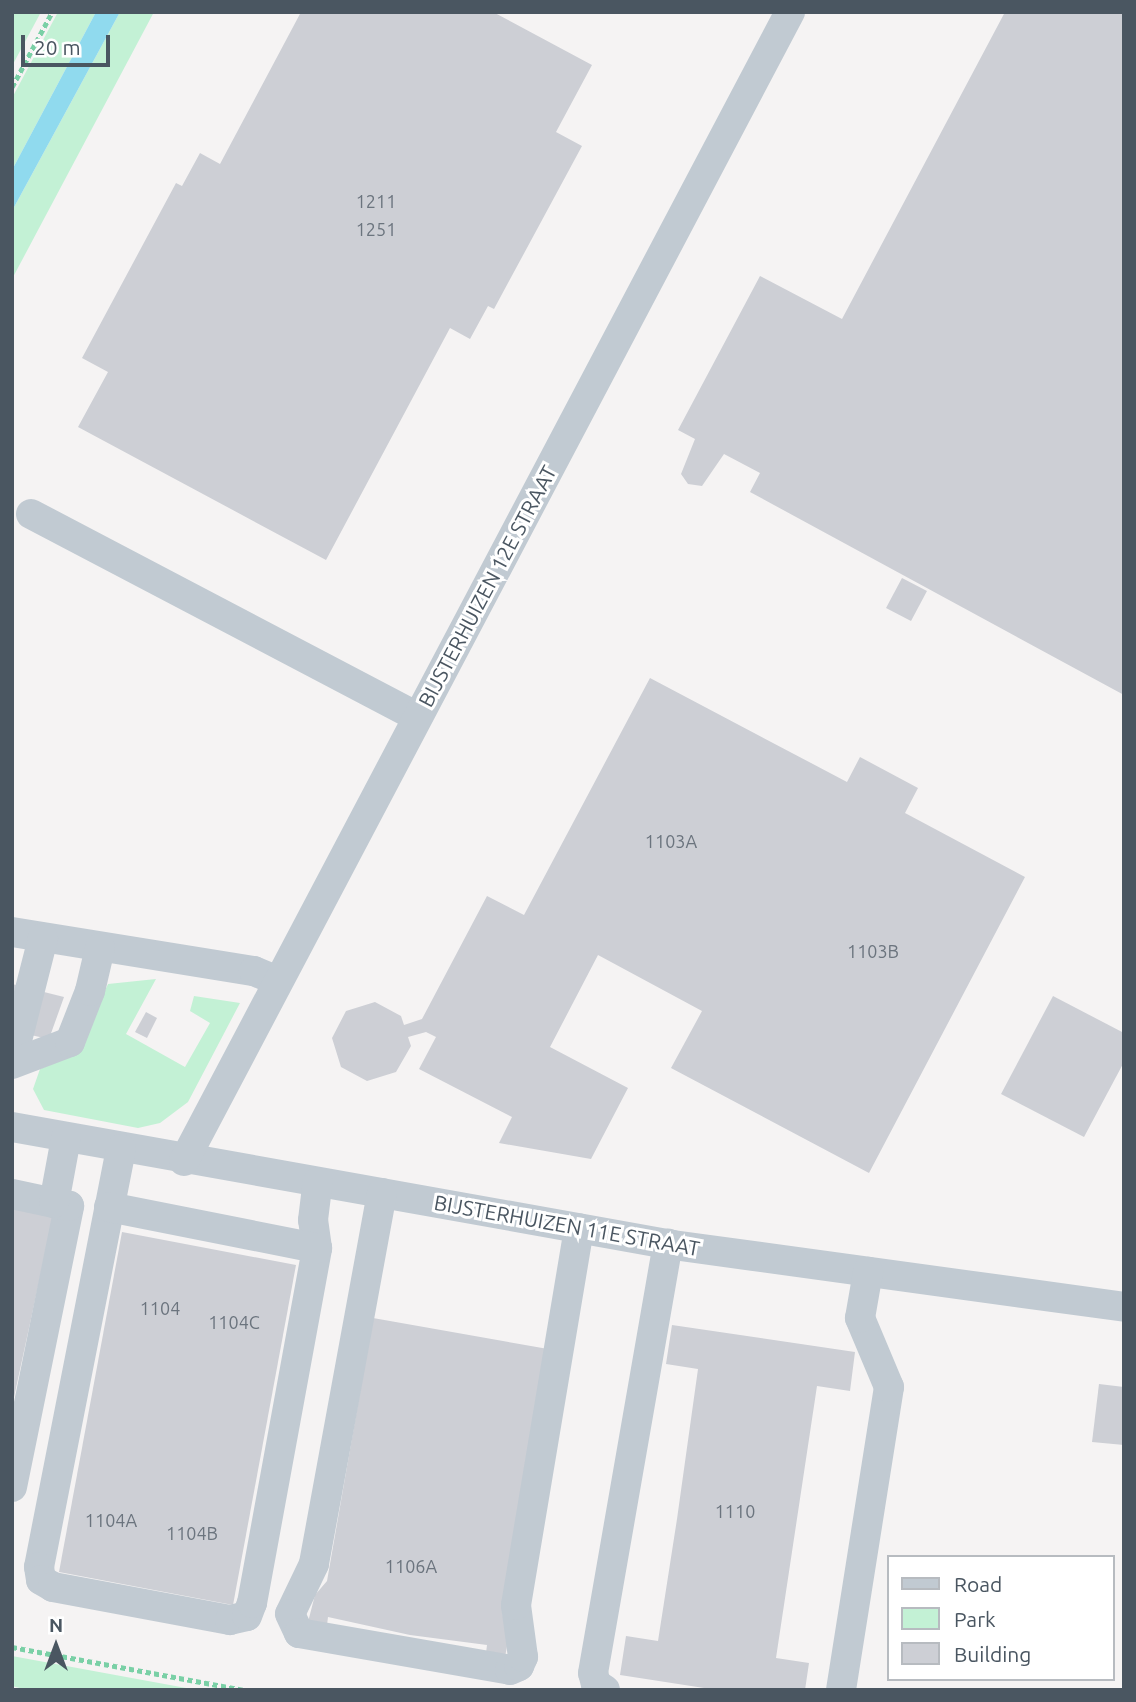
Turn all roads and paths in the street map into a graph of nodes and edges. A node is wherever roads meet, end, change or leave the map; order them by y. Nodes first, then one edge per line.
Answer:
1 (52, 12) edge
2 (790, 12) edge
3 (12, 87) edge
4 (31, 514) dead end
5 (417, 717) junction
6 (12, 932) edge
7 (43, 938) junction
8 (100, 948) junction
9 (278, 981) junction
10 (12, 1062) edge
11 (12, 1127) edge
12 (66, 1138) junction
13 (121, 1149) junction
14 (184, 1161) junction
15 (318, 1182) junction
16 (382, 1193) junction
17 (12, 1194) edge
18 (54, 1203) junction
19 (109, 1207) junction
20 (579, 1228) junction
21 (668, 1244) junction
22 (317, 1248) junction
23 (868, 1272) junction
24 (1124, 1307) edge
25 (12, 1487) edge
26 (12, 1647) edge
27 (244, 1690) edge
28 (605, 1690) edge
29 (841, 1690) edge

1 - 3 path
2 - 5 street, BIJSTERHUIZEN 12E STRAAT
4 - 5 street
5 - 9 street, BIJSTERHUIZEN 12E STRAAT
6 - 7 street
7 - 8 street
7 - 10 street
8 - 9 street
8 - 10 street
9 - 14 street, BIJSTERHUIZEN 12E STRAAT
11 - 12 street, BIJSTERHUIZEN 11E STRAAT
12 - 13 street, BIJSTERHUIZEN 11E STRAAT
12 - 18 street
13 - 14 street, BIJSTERHUIZEN 11E STRAAT
13 - 19 street
14 - 15 street, BIJSTERHUIZEN 11E STRAAT
15 - 16 street, BIJSTERHUIZEN 11E STRAAT
15 - 22 street
16 - 20 street, BIJSTERHUIZEN 11E STRAAT
16 - 20 street
17 - 18 street
18 - 25 street
19 - 22 street
19 - 22 street
20 - 21 street, BIJSTERHUIZEN 11E STRAAT
21 - 23 street, BIJSTERHUIZEN 11E STRAAT
21 - 28 street
23 - 24 street, BIJSTERHUIZEN 11E STRAAT
23 - 29 street
26 - 27 path

